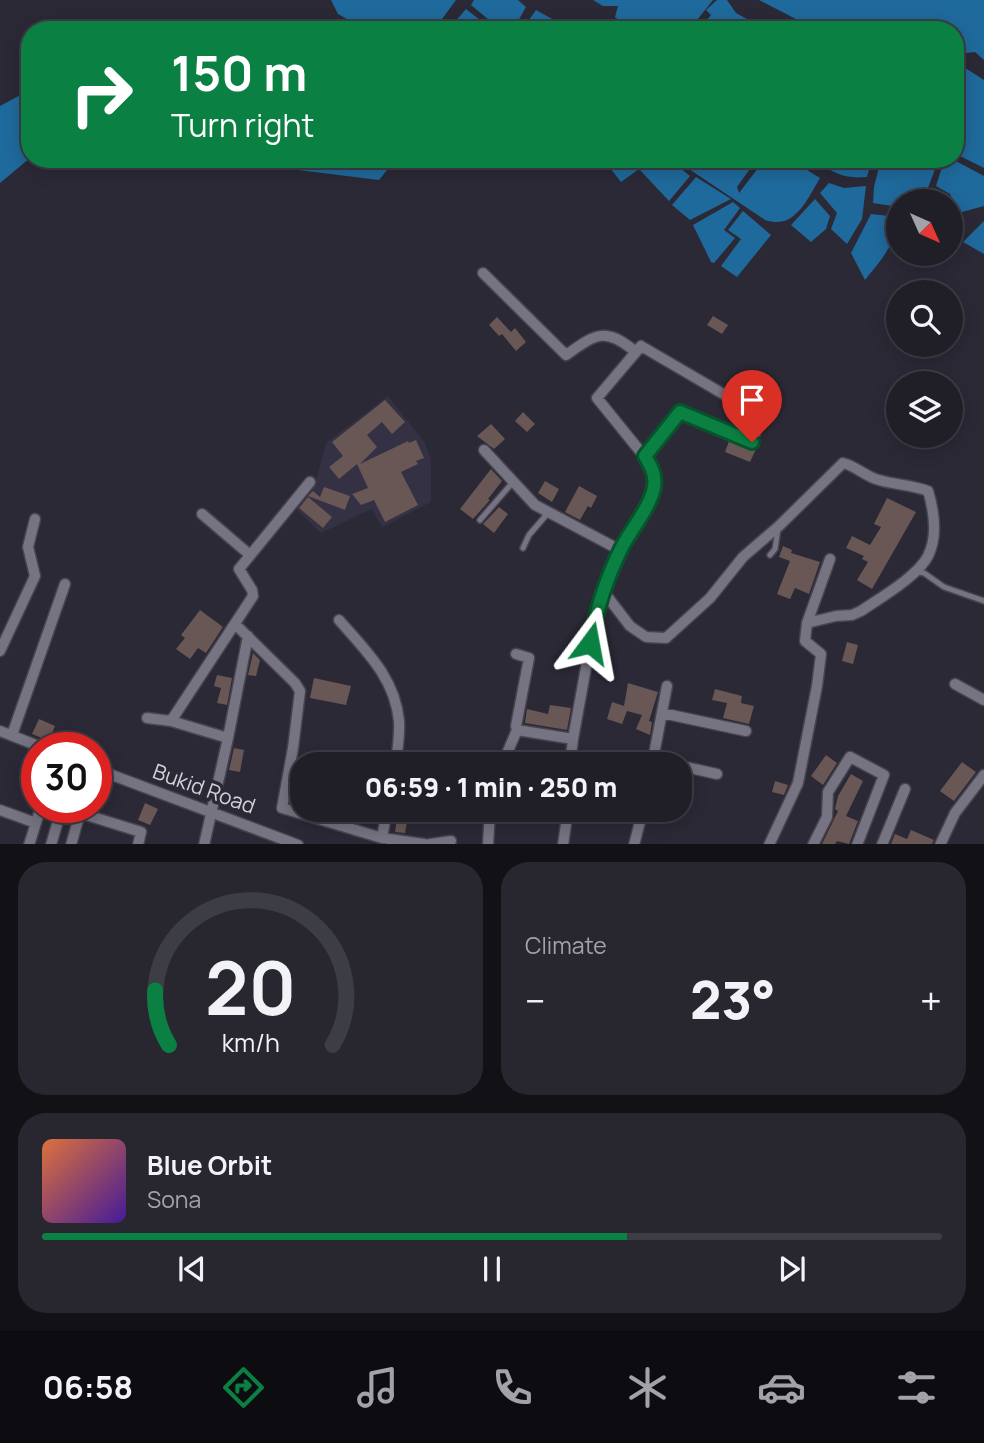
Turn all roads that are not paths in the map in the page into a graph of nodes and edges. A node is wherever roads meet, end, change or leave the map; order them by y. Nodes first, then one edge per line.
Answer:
1 (483, 273) dead end
2 (636, 352) junction
3 (484, 450) dead end
4 (645, 456) junction
5 (310, 482) dead end
6 (513, 482) junction
7 (548, 513) junction
8 (202, 514) dead end
9 (35, 519) dead end
10 (480, 520) dead end
11 (779, 527) junction
12 (523, 548) dead end
13 (620, 550) junction
14 (250, 555) junction
15 (770, 555) dead end
16 (830, 559) dead end
17 (915, 572) junction
18 (65, 584) dead end
19 (603, 591) junction
20 (984, 601) edge
21 (339, 620) dead end
22 (807, 623) junction
23 (234, 624) junction
24 (248, 636) junction
25 (0, 650) edge
26 (516, 654) dead end
27 (955, 684) dead end
28 (667, 685) dead end
29 (984, 700) edge
30 (662, 713) junction
31 (147, 718) dead end
32 (171, 722) junction
33 (517, 730) junction
34 (0, 731) edge
35 (746, 731) dead end
36 (12, 735) junction
37 (228, 738) junction
38 (21, 739) edge
39 (573, 739) junction
40 (397, 752) edge
41 (508, 752) edge
42 (572, 752) edge
43 (654, 752) edge
44 (692, 768) edge
45 (717, 774) dead end
46 (984, 775) edge
47 (112, 776) edge
48 (905, 789) dead end
49 (0, 810) edge
50 (209, 817) junction
51 (21, 818) edge
52 (385, 822) edge
53 (489, 822) edge
54 (566, 822) edge
55 (640, 822) edge
56 (36, 823) edge
57 (57, 823) edge
58 (382, 838) junction
59 (451, 841) dead end
60 (52, 842) edge
61 (29, 844) edge
62 (71, 844) edge
63 (138, 844) edge
64 (204, 844) edge
65 (295, 844) edge
66 (424, 844) edge
67 (488, 844) edge
68 (563, 844) edge
69 (634, 844) edge
70 (769, 844) edge
71 (814, 844) edge
72 (857, 844) edge
73 (882, 844) edge
74 (940, 844) edge

1 - 2 street
2 - 4 street
2 - 4 street
3 - 6 street
4 - 13 street
5 - 14 street
6 - 7 street
6 - 10 lane
7 - 12 lane
7 - 13 street
8 - 14 street
9 - 25 street
11 - 15 lane
11 - 17 street
11 - 19 street
13 - 19 street
14 - 23 street
16 - 22 street
17 - 20 lane
17 - 22 street
18 - 36 street
19 - 39 street
21 - 40 street
22 - 70 street
23 - 24 street
23 - 32 street
24 - 37 street
24 - 58 street
26 - 33 street
27 - 29 street
28 - 30 street
30 - 35 street
30 - 43 street
31 - 32 street
32 - 37 street
33 - 39 street
33 - 41 street
34 - 36 street
36 - 38 street
37 - 50 street
39 - 42 street
44 - 45 street
46 - 74 street
47 - 50 street, Bukid Road
48 - 73 street
49 - 51 street
50 - 64 street
50 - 65 street, Bukid Road
52 - 58 street
53 - 67 street
54 - 68 street
55 - 69 street
56 - 61 street
57 - 60 street
58 - 66 street
59 - 66 street
60 - 62 street
62 - 63 street
71 - 72 street

